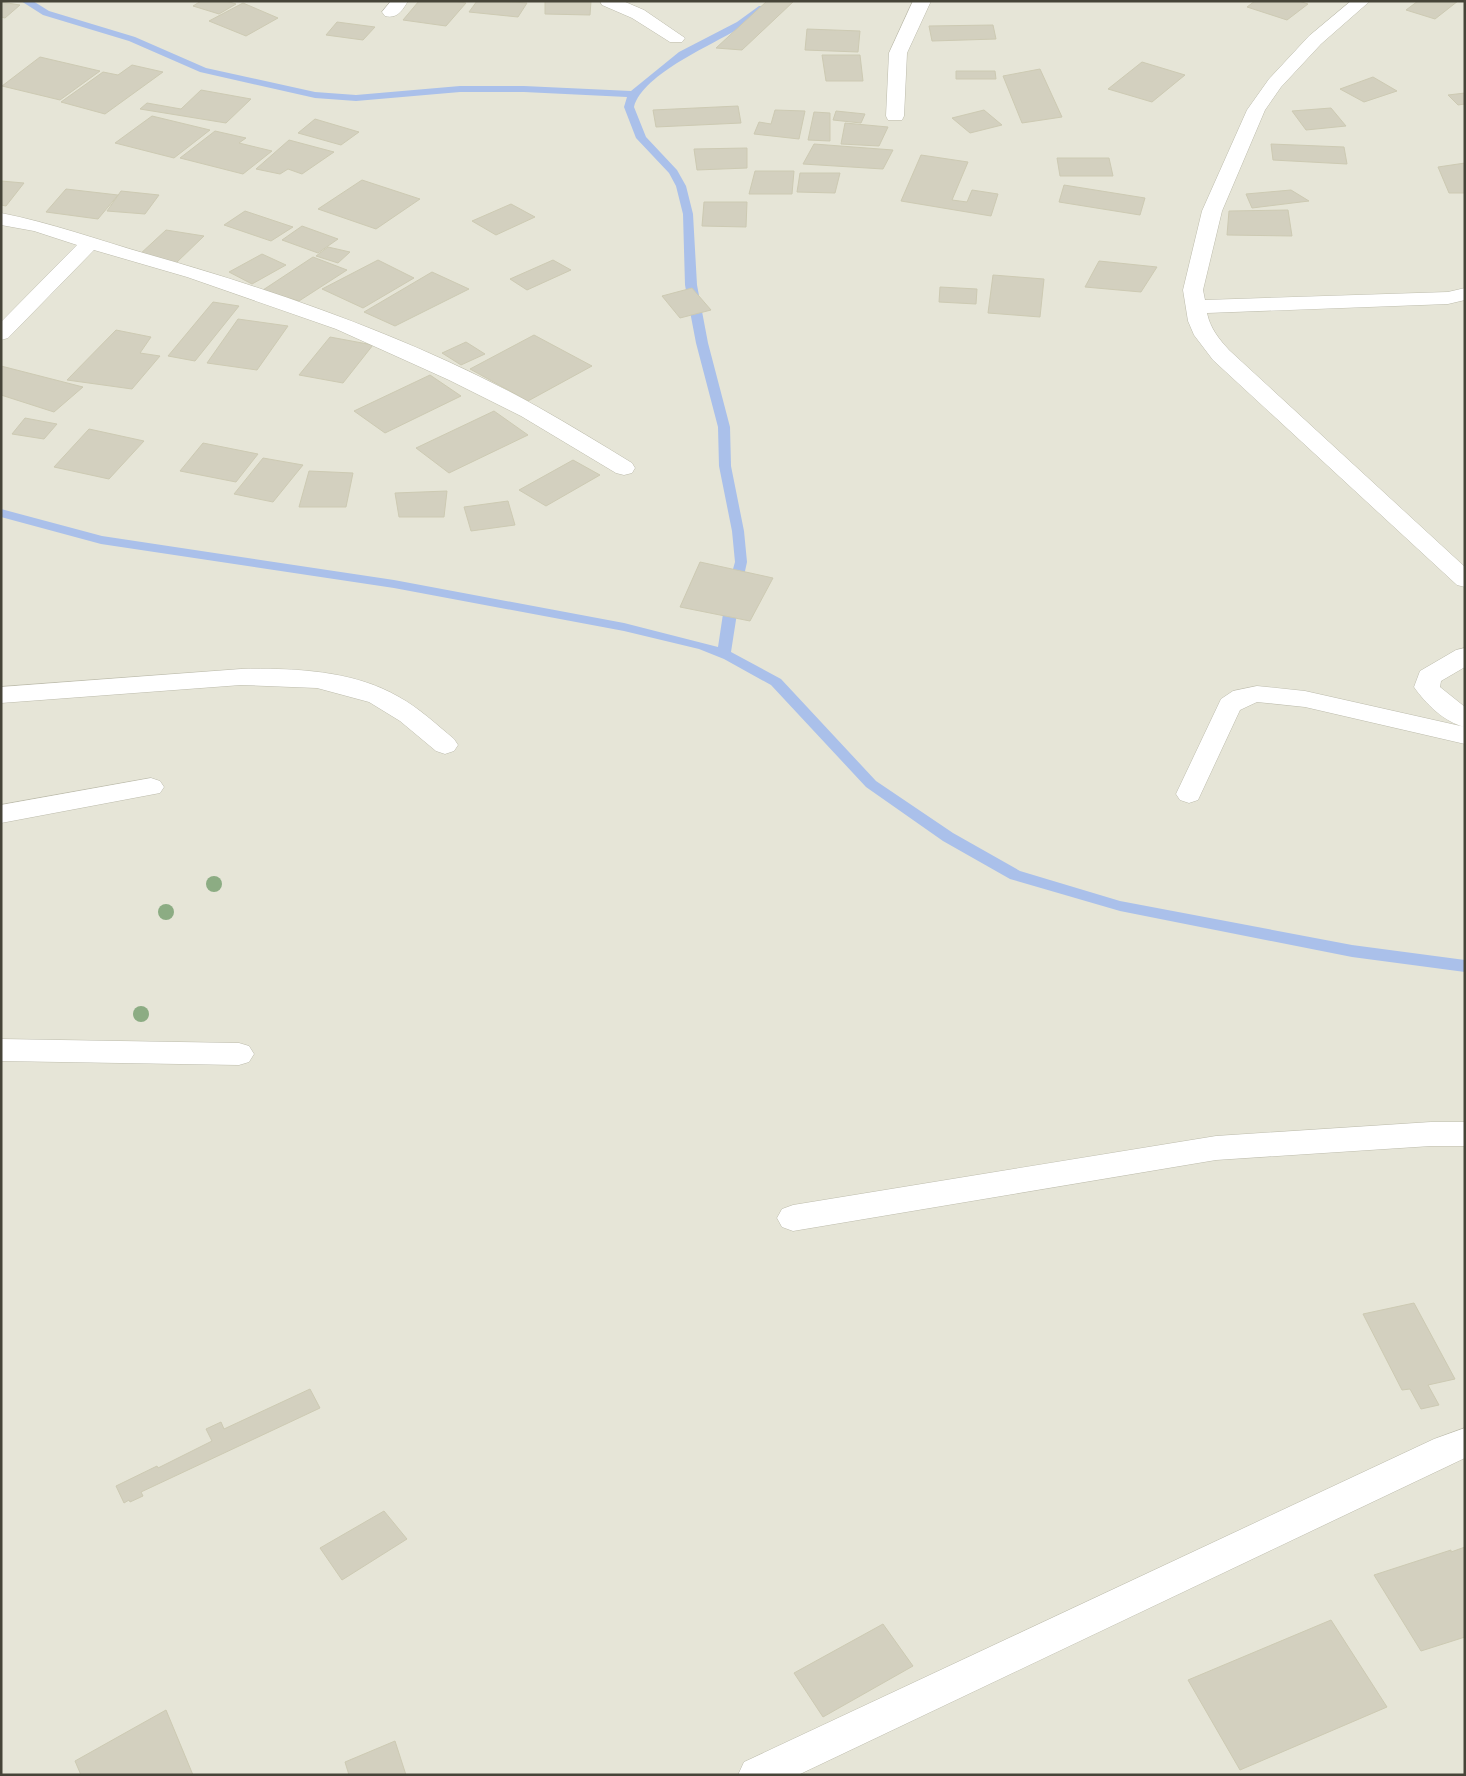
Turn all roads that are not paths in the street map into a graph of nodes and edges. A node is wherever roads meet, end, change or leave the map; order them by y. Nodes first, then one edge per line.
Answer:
1 (608, 1) edge
2 (922, 1) edge
3 (1362, 1) edge
4 (676, 38) dead end
5 (894, 116) dead end
6 (1, 219) edge
7 (92, 242) junction
8 (1465, 294) edge
9 (1195, 307) junction
10 (1, 334) edge
11 (624, 468) dead end
12 (1465, 580) edge
13 (1465, 656) edge
14 (1, 695) edge
15 (1465, 719) edge
16 (1465, 736) edge
17 (445, 745) dead end
18 (151, 787) dead end
19 (1189, 794) dead end
20 (1, 814) edge
21 (1, 1050) edge
22 (239, 1054) dead end
23 (1465, 1134) edge
24 (793, 1218) dead end
25 (1465, 1443) edge
26 (756, 1775) edge

1 - 4 street
2 - 5 street
3 - 9 street
6 - 7 street
7 - 10 street
7 - 11 street
8 - 9 street
9 - 12 street
13 - 15 street
14 - 17 street
16 - 19 street
18 - 20 street
21 - 22 street
23 - 24 street
25 - 26 street

